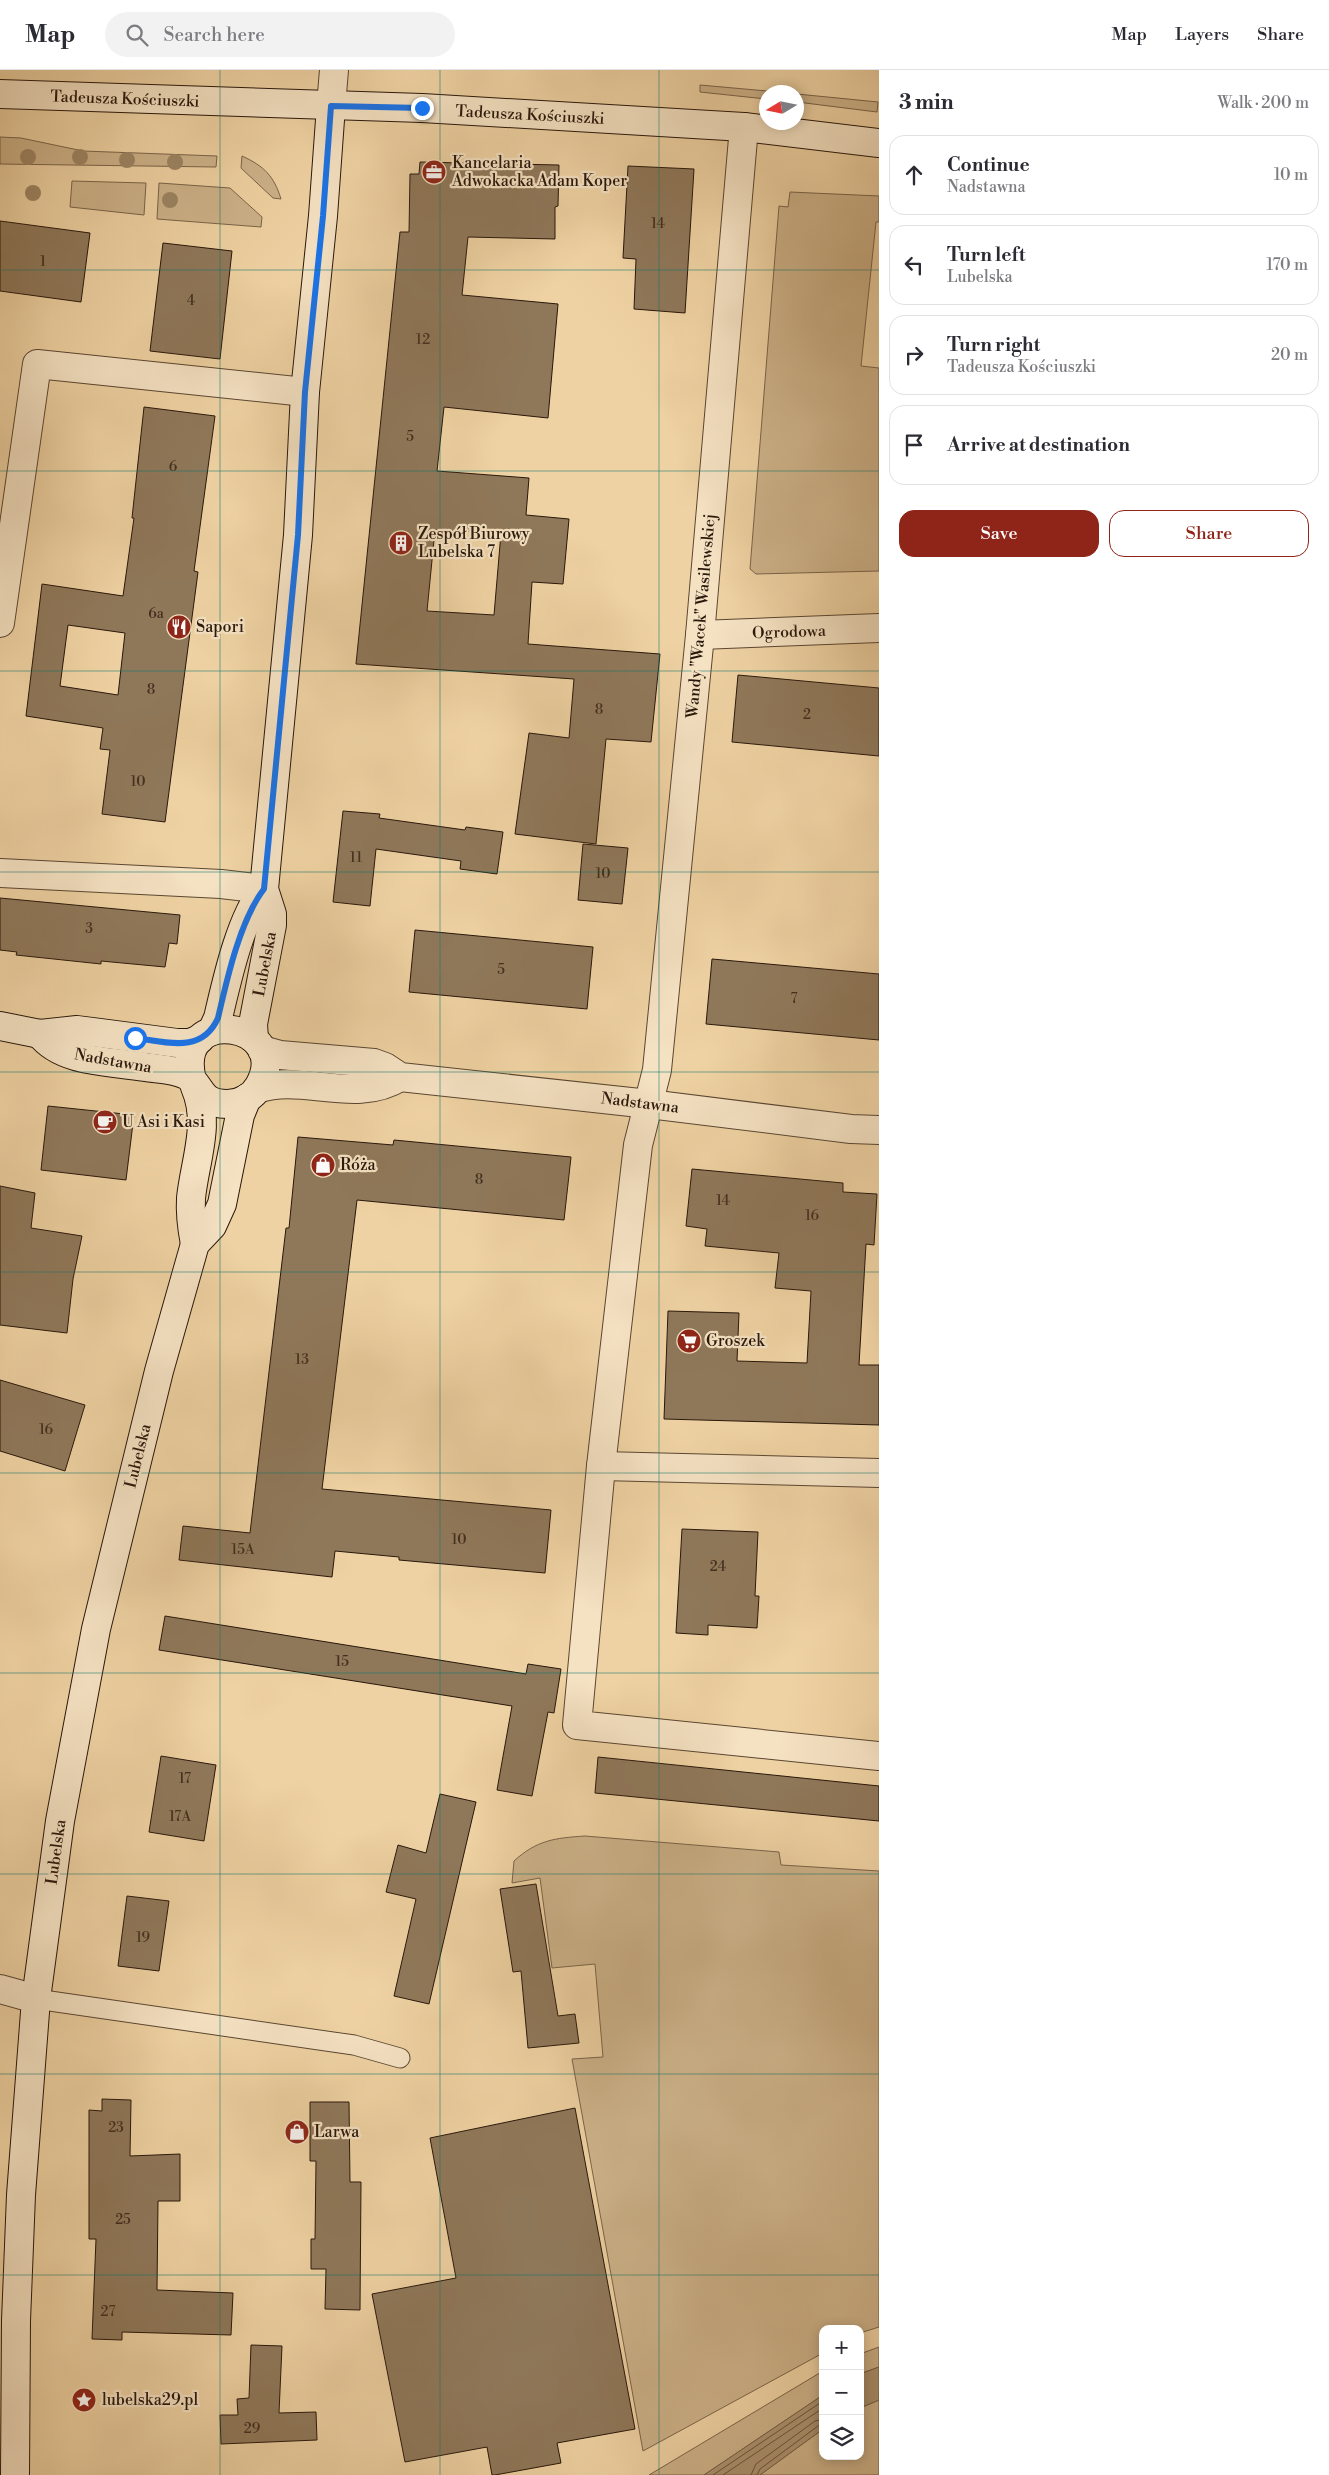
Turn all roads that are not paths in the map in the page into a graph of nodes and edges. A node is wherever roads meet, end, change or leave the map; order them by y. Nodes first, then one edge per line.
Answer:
1 (334, 70) edge
2 (0, 94) edge
3 (331, 106) junction
4 (744, 127) junction
5 (879, 143) edge
6 (305, 392) junction
7 (0, 623) edge
8 (879, 628) edge
9 (700, 635) junction
10 (0, 873) edge
11 (264, 889) junction
12 (0, 1026) edge
13 (40, 1034) junction
14 (206, 1035) junction
15 (258, 1045) junction
16 (400, 1077) junction
17 (194, 1084) junction
18 (252, 1094) junction
19 (649, 1104) junction
20 (879, 1130) edge
21 (196, 1244) junction
22 (601, 1466) junction
23 (879, 1474) edge
24 (879, 1756) edge
25 (0, 1989) edge
26 (36, 1999) junction
27 (400, 2058) dead end
28 (15, 2475) edge

1 - 3 street, Lubelska
2 - 3 street, Tadeusza Kościuszki
3 - 4 street, Tadeusza Kościuszki
3 - 6 street, Lubelska
4 - 5 street, Tadeusza Kościuszki
4 - 9 street, Wandy "Wacek" Wasilewskiej
6 - 7 street
6 - 11 street, Lubelska
8 - 9 street, Ogrodowa
9 - 19 street, Wandy "Wacek" Wasilewskiej
10 - 11 street
11 - 14 street, Lubelska
11 - 15 street, Lubelska
12 - 13 street, Nadstawna
13 - 14 street, Nadstawna
13 - 17 street, Nadstawna
14 - 15 street
14 - 17 street
15 - 16 street, Nadstawna
15 - 18 street
16 - 18 street, Nadstawna
16 - 19 street, Nadstawna
17 - 18 street
17 - 21 street, Lubelska
18 - 21 street, Lubelska
19 - 20 street, Nadstawna
19 - 22 street, Wandy "Wacek" Wasilewskiej
21 - 26 street, Lubelska
22 - 23 street
22 - 24 street, Wandy "Wacek" Wasilewskiej
25 - 26 street
26 - 27 lane
26 - 28 street, Lubelska

